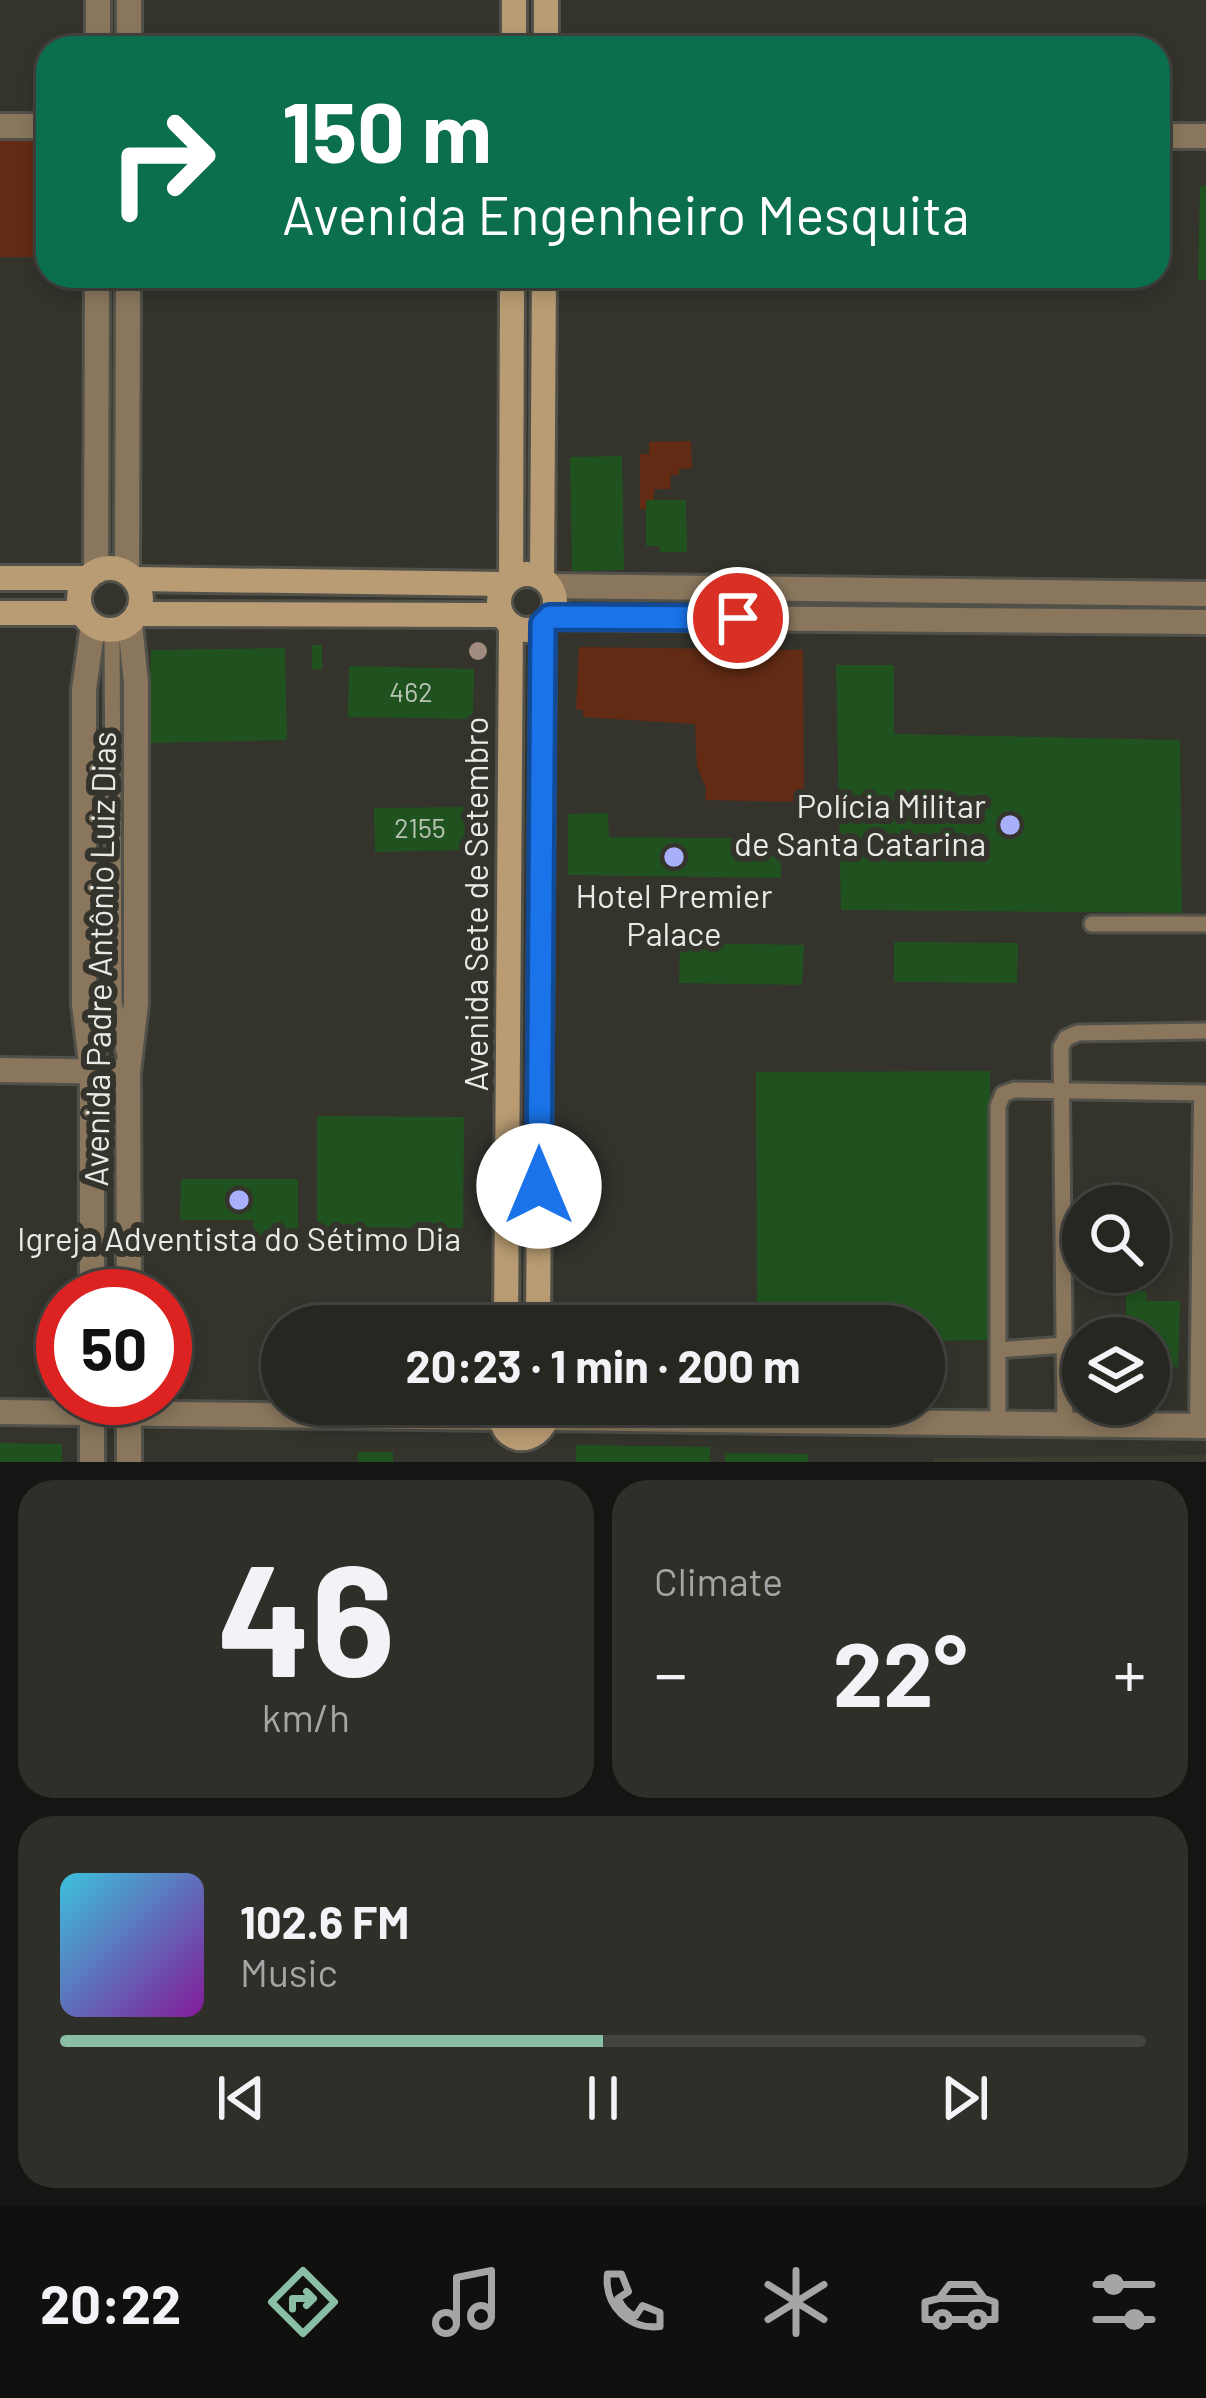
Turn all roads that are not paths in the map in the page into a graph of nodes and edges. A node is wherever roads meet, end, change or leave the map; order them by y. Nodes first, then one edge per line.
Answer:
1 (98, 0) edge
2 (129, 0) edge
3 (514, 0) edge
4 (546, 0) edge
5 (98, 36) edge
6 (129, 36) edge
7 (514, 36) edge
8 (546, 36) edge
9 (0, 126) edge
10 (36, 126) edge
11 (1170, 136) edge
12 (1206, 136) edge
13 (97, 288) edge
14 (128, 288) edge
15 (512, 288) edge
16 (544, 288) edge
17 (512, 351) junction
18 (544, 351) junction
19 (92, 575) junction
20 (131, 576) junction
21 (0, 578) edge
22 (508, 582) junction
23 (546, 582) junction
24 (331, 583) junction
25 (1206, 594) edge
26 (0, 613) edge
27 (331, 615) junction
28 (506, 620) junction
29 (111, 621) junction
30 (547, 621) junction
31 (1206, 622) edge
32 (1092, 924) dead end
33 (1206, 924) edge
34 (114, 1002) junction
35 (1206, 1031) edge
36 (0, 1070) edge
37 (92, 1072) junction
38 (128, 1072) junction
39 (1059, 1092) junction
40 (1206, 1093) edge
41 (1206, 1104) edge
42 (92, 1269) edge
43 (129, 1269) edge
44 (506, 1305) edge
45 (538, 1305) edge
46 (1063, 1317) edge
47 (1062, 1345) edge
48 (998, 1350) junction
49 (192, 1408) edge
50 (36, 1410) edge
51 (261, 1410) edge
52 (0, 1412) edge
53 (945, 1423) edge
54 (998, 1424) junction
55 (1062, 1424) edge
56 (92, 1425) edge
57 (129, 1425) edge
58 (503, 1425) edge
59 (508, 1425) edge
60 (534, 1425) edge
61 (540, 1425) edge
62 (1134, 1425) edge
63 (1204, 1426) edge
64 (92, 1462) edge
65 (130, 1462) edge
66 (506, 1462) edge
67 (537, 1462) edge

1 - 5 street
2 - 6 street
3 - 7 main road
4 - 8 main road
9 - 10 street
11 - 12 street
13 - 19 street
14 - 20 street
15 - 17 main road
16 - 18 main road
17 - 18 main road
17 - 22 main road
18 - 23 main road
19 - 20 main road
19 - 21 main road
19 - 29 main road
20 - 24 main road
20 - 29 main road
22 - 23 main road
22 - 24 main road
22 - 28 main road
23 - 25 street
23 - 30 main road
24 - 27 main road
26 - 29 main road
27 - 28 main road
27 - 29 main road
28 - 30 main road
28 - 44 main road, Avenida Sete de Setembro
29 - 34 lane
29 - 37 street, Avenida Padre Antônio Luiz Dias
29 - 38 street, Avenida Padre Antônio Luiz Dias
30 - 31 street
30 - 45 main road, Avenida Sete de Setembro
32 - 33 lane
34 - 37 lane
34 - 38 lane
35 - 39 lane
36 - 37 street
37 - 38 street
37 - 42 street, Avenida Padre Antônio Luiz Dias
38 - 43 street, Avenida Padre Antônio Luiz Dias
39 - 40 lane
39 - 46 lane
39 - 48 lane
41 - 63 street
47 - 48 lane
48 - 54 lane
49 - 51 street
50 - 52 street
53 - 54 street
54 - 55 street
56 - 64 street
57 - 65 street
58 - 66 main road
59 - 60 main road
61 - 67 main road
62 - 63 street

